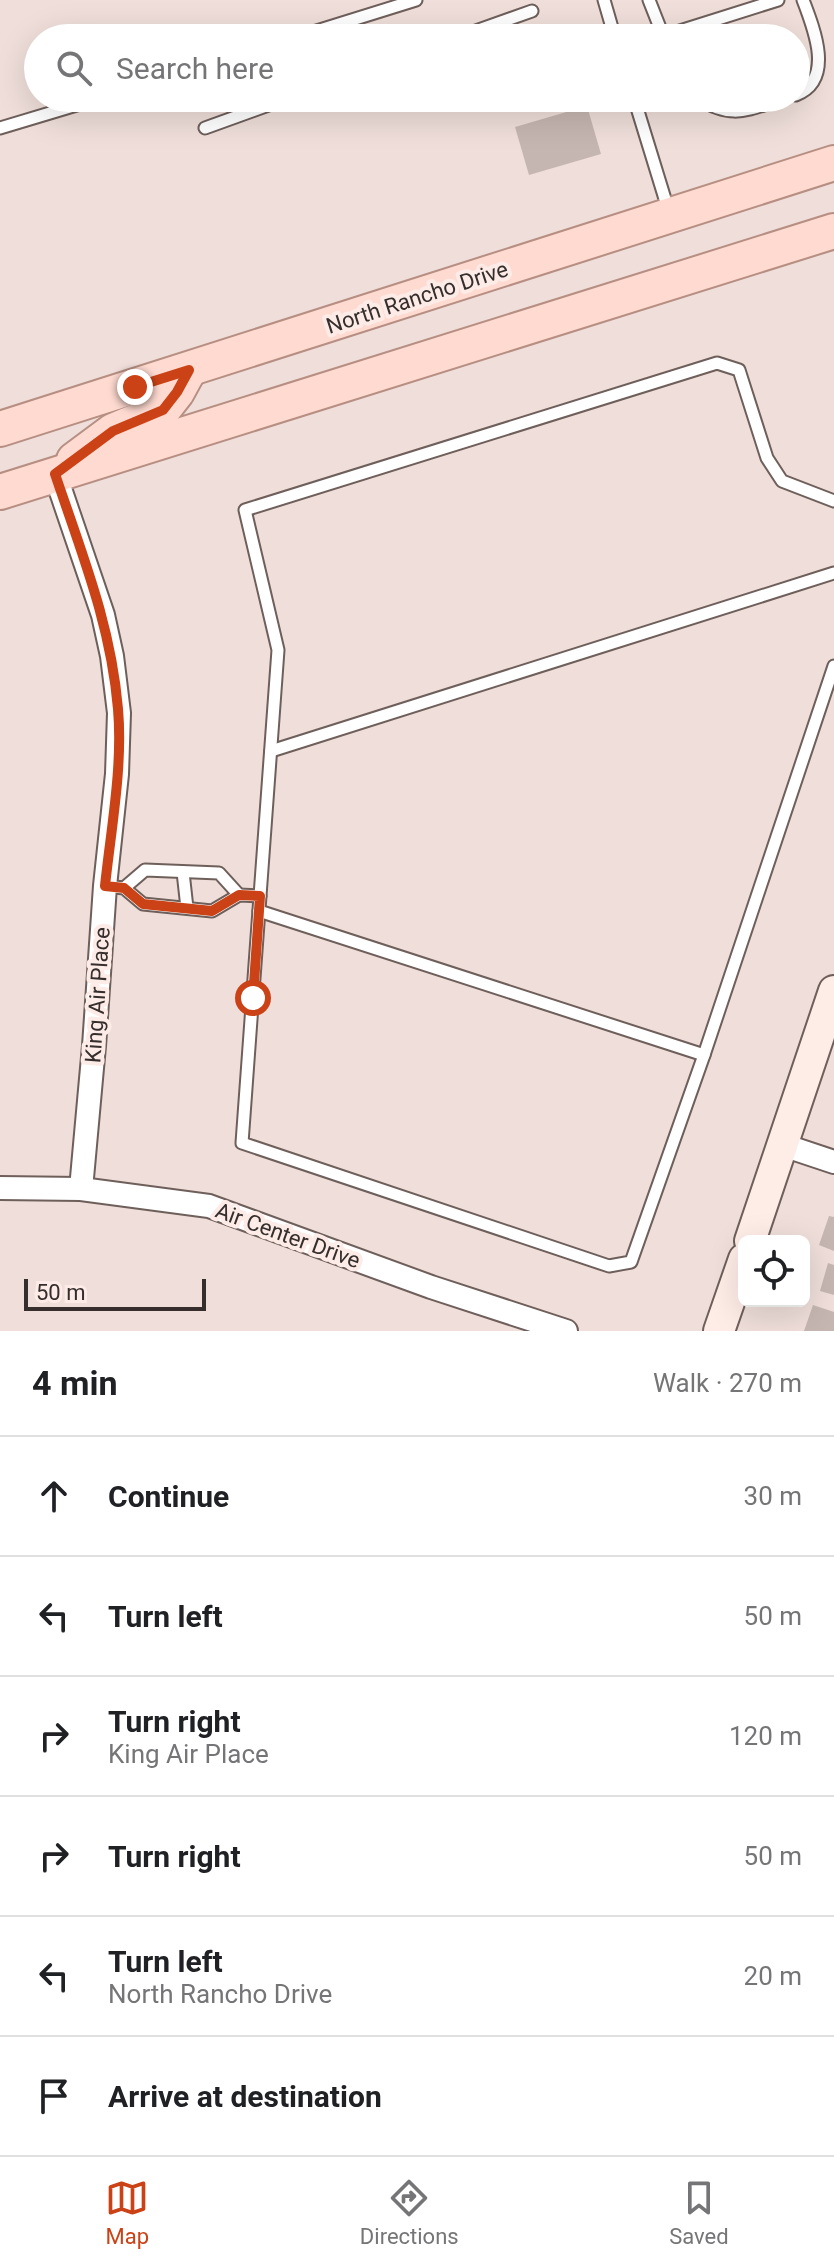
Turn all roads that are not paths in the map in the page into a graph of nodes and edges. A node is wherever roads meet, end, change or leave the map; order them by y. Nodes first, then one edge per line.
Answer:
1 (416, 0) edge
2 (604, 0) edge
3 (649, 0) edge
4 (778, 0) edge
5 (803, 0) edge
6 (532, 11) dead end
7 (339, 24) edge
8 (495, 24) edge
9 (611, 24) edge
10 (659, 24) edge
11 (704, 24) edge
12 (810, 90) edge
13 (53, 112) edge
14 (249, 112) edge
15 (638, 112) edge
16 (0, 128) edge
17 (205, 128) dead end
18 (834, 163) edge
19 (670, 217) junction
20 (834, 232) edge
21 (189, 370) junction
22 (0, 429) edge
23 (55, 474) junction
24 (0, 492) edge
25 (834, 501) edge
26 (834, 573) edge
27 (834, 666) edge
28 (271, 751) junction
29 (183, 872) junction
30 (114, 887) junction
31 (239, 895) junction
32 (260, 896) junction
33 (187, 908) junction
34 (259, 911) junction
35 (834, 991) edge
36 (704, 1055) junction
37 (783, 1145) junction
38 (834, 1162) edge
39 (0, 1188) edge
40 (81, 1189) junction
41 (752, 1235) edge
42 (738, 1276) edge
43 (566, 1331) edge
44 (719, 1331) edge

1 - 7 lane
2 - 9 lane
3 - 10 lane
4 - 11 lane
5 - 12 lane
6 - 8 lane
13 - 16 lane
14 - 17 lane
15 - 19 lane
18 - 19 main road, North Rancho Drive
19 - 21 main road, North Rancho Drive
20 - 23 main road
21 - 22 main road, North Rancho Drive
21 - 23 main road
23 - 24 main road
23 - 30 street, King Air Place
25 - 28 lane
26 - 28 lane
27 - 36 lane
28 - 32 lane
29 - 30 lane
29 - 31 lane
29 - 33 lane
30 - 33 lane
30 - 40 street, King Air Place
31 - 32 lane
31 - 33 lane
32 - 34 lane
34 - 36 lane
34 - 36 lane
35 - 37 main road
37 - 38 street
37 - 41 main road
39 - 40 street, Air Center Drive
40 - 43 street, Air Center Drive
42 - 44 main road

